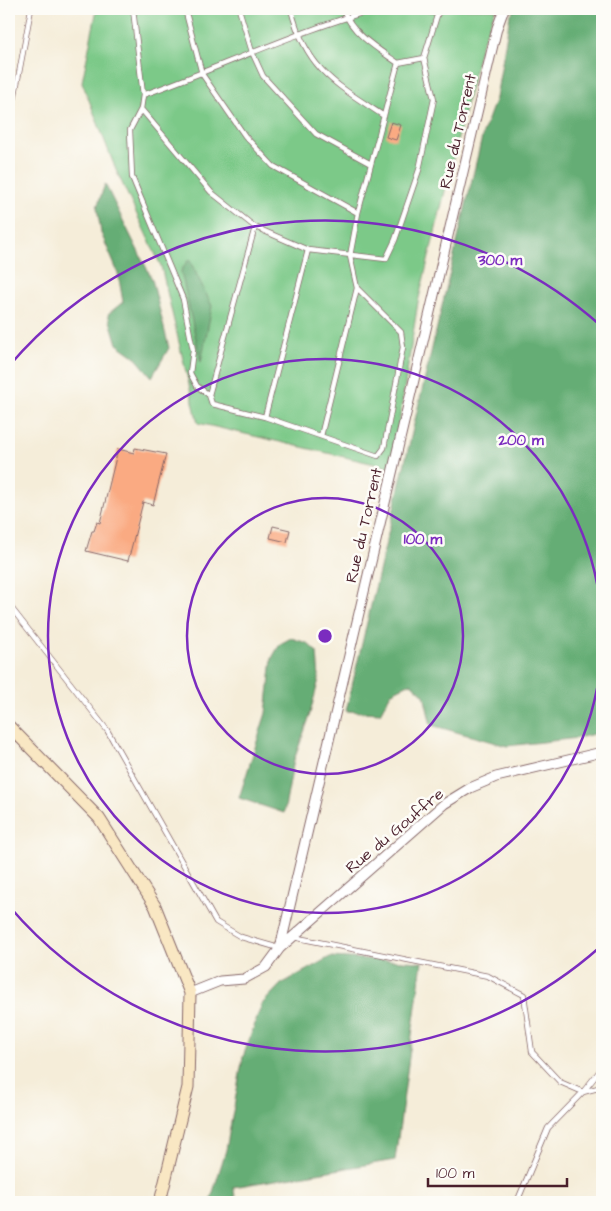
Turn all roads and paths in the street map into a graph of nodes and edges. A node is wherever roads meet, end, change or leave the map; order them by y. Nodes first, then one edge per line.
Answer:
1 (32, 9) edge
2 (132, 9) edge
3 (185, 9) edge
4 (239, 9) edge
5 (291, 9) edge
6 (343, 9) edge
7 (375, 9) edge
8 (396, 9) edge
9 (504, 9) edge
10 (439, 11) edge
11 (346, 17) junction
12 (297, 34) junction
13 (252, 52) junction
14 (424, 58) junction
15 (398, 63) junction
16 (202, 74) junction
17 (143, 95) junction
18 (141, 109) junction
19 (384, 116) junction
20 (9, 127) edge
21 (371, 164) junction
22 (358, 213) junction
23 (255, 227) junction
24 (308, 250) junction
25 (350, 256) junction
26 (357, 288) junction
27 (210, 395) junction
28 (265, 417) junction
29 (321, 436) junction
30 (9, 605) edge
31 (9, 726) edge
32 (602, 752) edge
33 (293, 937) junction
34 (280, 948) junction
35 (190, 993) junction
36 (602, 1068) edge
37 (602, 1087) edge
38 (584, 1092) junction
39 (160, 1202) edge
40 (517, 1202) edge

1 - 20 lane
2 - 17 lane
3 - 16 lane
4 - 13 lane
5 - 12 lane
6 - 11 lane
7 - 11 lane
8 - 10 lane
9 - 34 street, Rue du Torrent
10 - 14 lane
11 - 12 lane
11 - 15 lane
12 - 13 lane
12 - 19 lane
13 - 16 lane
13 - 21 lane
14 - 15 lane
14 - 25 lane
15 - 19 lane
16 - 17 lane
16 - 22 lane
17 - 18 lane
18 - 23 lane
18 - 27 lane
19 - 21 lane
21 - 22 lane
22 - 25 lane
23 - 24 lane
23 - 27 lane
24 - 25 lane
24 - 28 lane
25 - 26 lane
26 - 29 lane
26 - 29 lane
27 - 28 lane
28 - 29 lane
30 - 34 lane
31 - 35 main road
32 - 33 street, Rue du Gouffre
33 - 34 street, Rue du Gouffre
33 - 38 lane
34 - 35 street, Rue du Torrent
35 - 39 main road
36 - 38 lane
37 - 38 lane
38 - 40 lane

